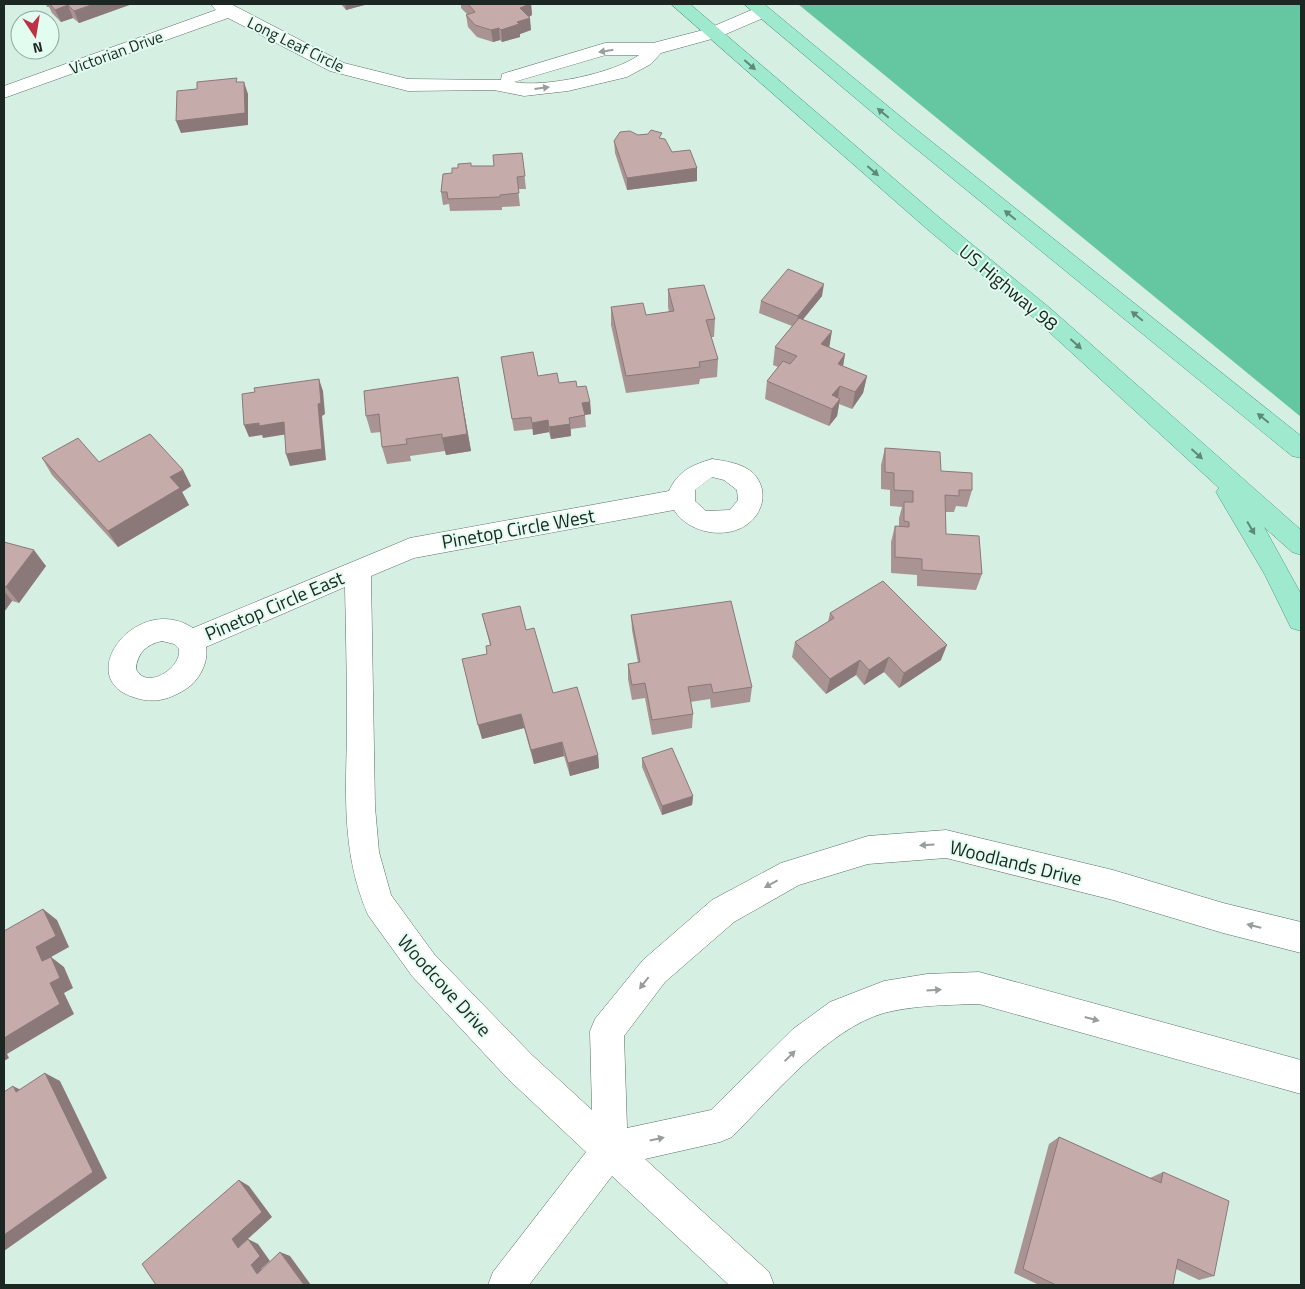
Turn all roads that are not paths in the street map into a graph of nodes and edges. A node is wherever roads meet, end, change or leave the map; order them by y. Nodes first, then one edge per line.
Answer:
1 (680, 4) edge
2 (224, 7) edge
3 (758, 8) edge
4 (713, 33) junction
5 (654, 50) junction
6 (494, 84) junction
7 (4, 92) edge
8 (1301, 449) edge
9 (1216, 471) junction
10 (681, 499) dead end
11 (1301, 545) edge
12 (358, 569) junction
13 (1301, 620) edge
14 (191, 640) dead end
15 (1301, 938) edge
16 (1301, 1077) edge
17 (610, 1150) junction
18 (506, 1285) edge
19 (756, 1285) edge

1 - 4 main road, US Highway 98
2 - 6 street, Long Leaf Circle
2 - 7 street, Victorian Drive
3 - 4 street, Long Leaf Circle
8 -> 3 main road
4 - 5 street, Long Leaf Circle
4 -> 9 main road, US Highway 98
5 -> 6 street, Long Leaf Circle
6 -> 5 street, Long Leaf Circle
9 - 11 main road, US Highway 98
9 -> 13 main road
10 - 12 street, Pinetop Circle West
12 - 14 street, Pinetop Circle East
12 - 17 street, Woodcove Drive
15 -> 17 street, Woodlands Drive
17 -> 16 street
17 - 18 street
17 - 19 street, Woodcove Drive

